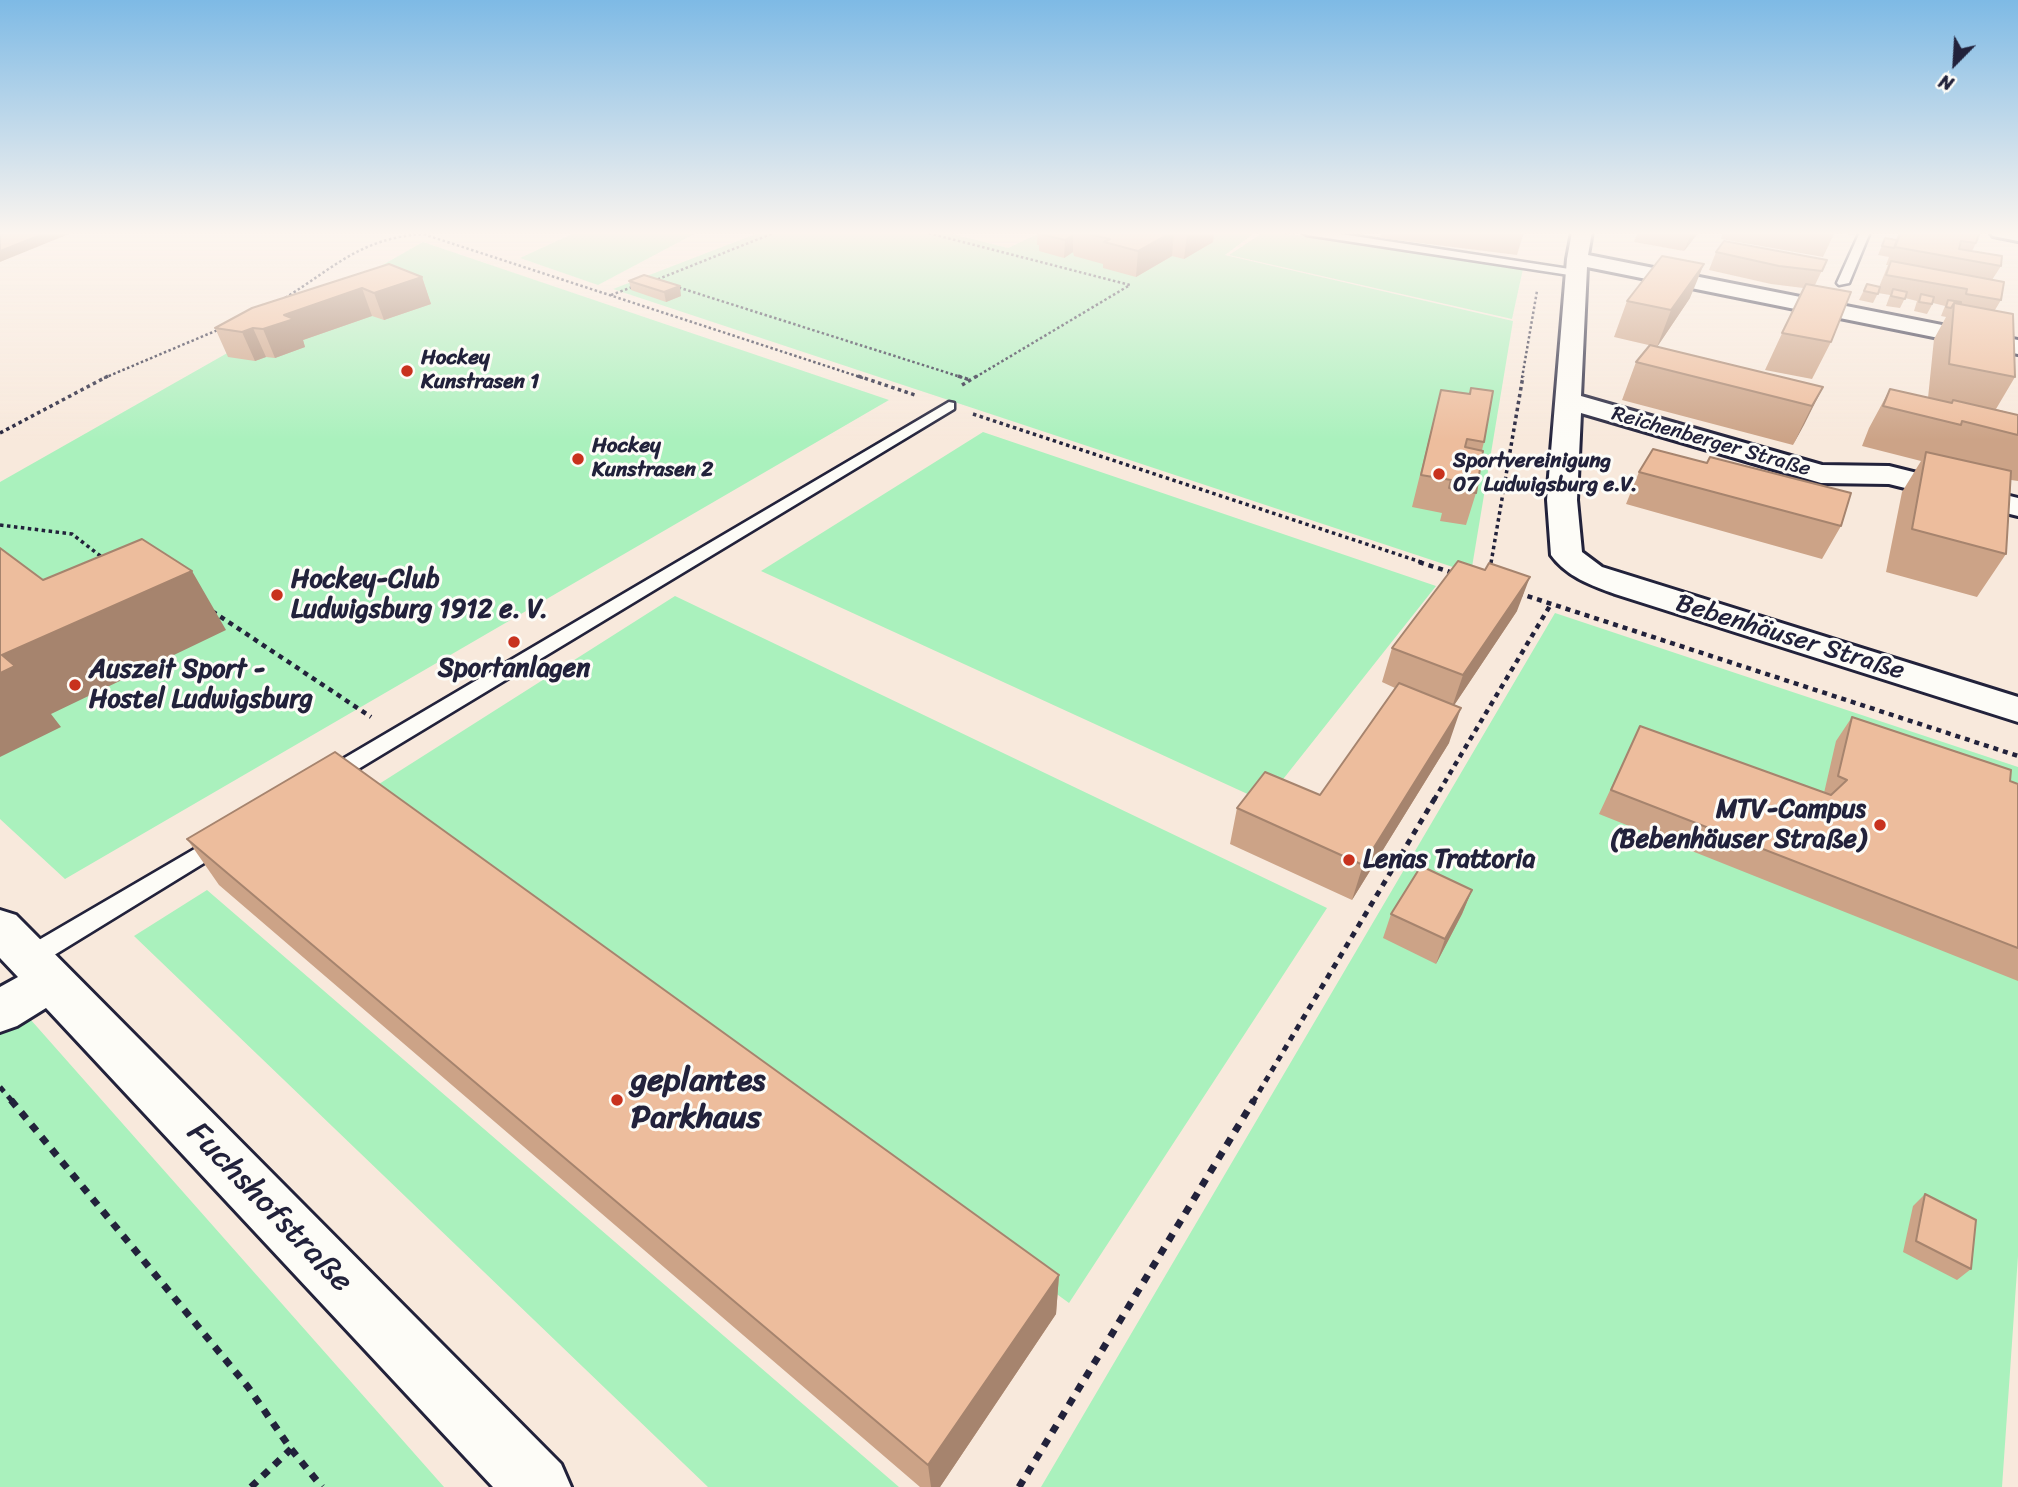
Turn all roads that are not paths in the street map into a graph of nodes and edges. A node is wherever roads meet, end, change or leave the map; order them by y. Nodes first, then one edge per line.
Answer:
1 (1575, 301) edge
2 (1770, 301) edge
3 (2018, 347) edge
4 (1569, 401) junction
5 (949, 407) road end
6 (2018, 507) edge
7 (2018, 710) edge
8 (305, 791) edge
9 (236, 833) edge
10 (26, 956) edge
11 (0, 1012) edge
12 (538, 1487) edge

1 - 4 street
2 - 3 street
4 - 6 street, Reichenberger Straße
4 - 7 street, Bebenhäuser Straße
5 - 8 lane
9 - 10 lane
10 - 11 street
10 - 12 street, Fuchshofstraße

